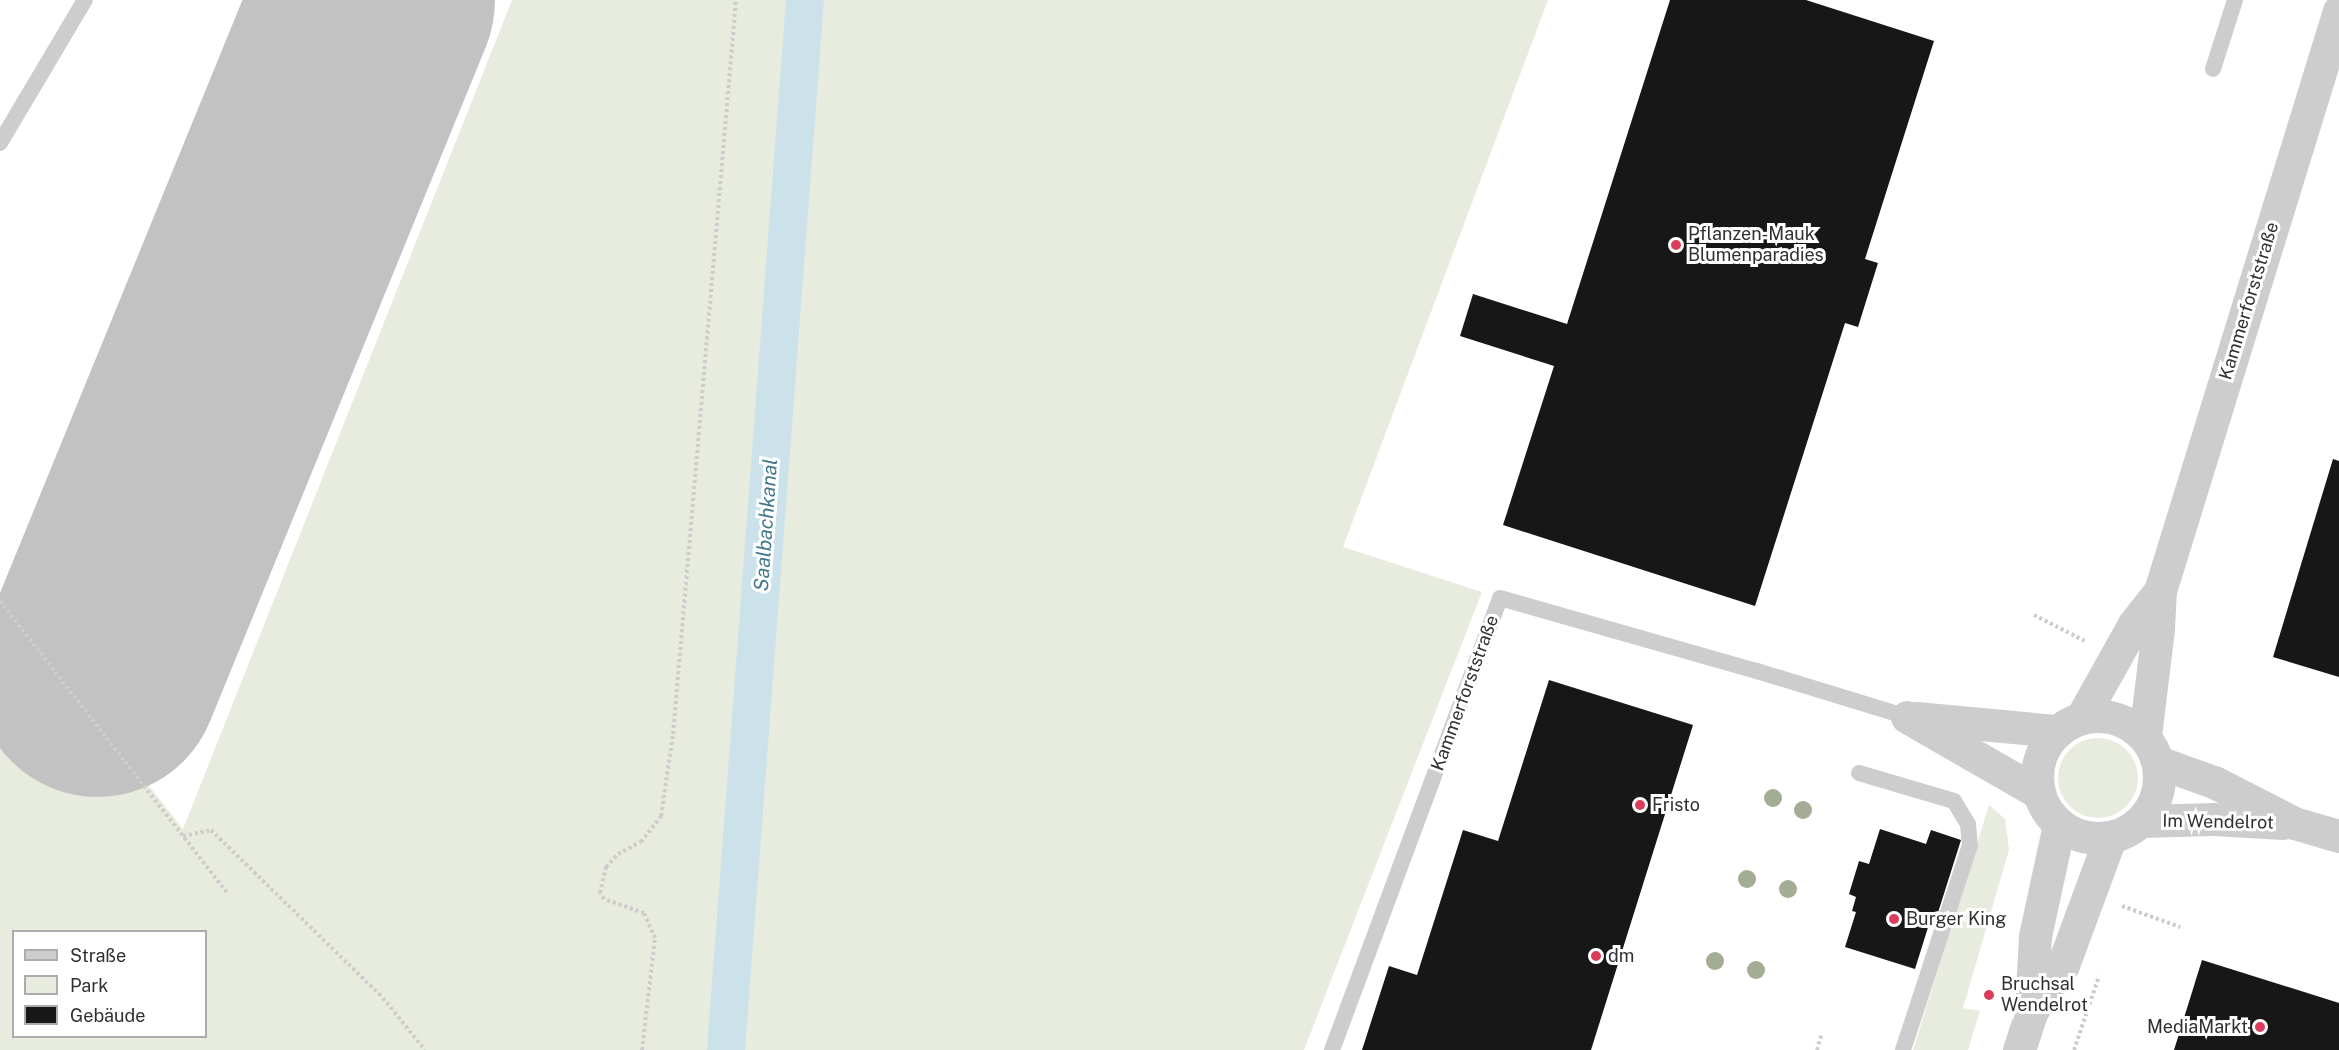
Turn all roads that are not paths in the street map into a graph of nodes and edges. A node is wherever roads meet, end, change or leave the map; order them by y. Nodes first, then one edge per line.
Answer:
1 (85, 0) edge
2 (2235, 0) edge
3 (2339, 11) edge
4 (2213, 69) dead end
5 (0, 143) edge
6 (2160, 591) junction
7 (1907, 717) junction
8 (2070, 724) junction
9 (2151, 749) junction
10 (1859, 773) dead end
11 (2038, 793) junction
12 (2142, 821) junction
13 (2294, 823) junction
14 (2059, 825) junction
15 (2339, 836) edge
16 (2110, 838) junction
17 (2031, 1012) junction
18 (1332, 1050) edge
19 (1903, 1050) edge
20 (2019, 1050) edge

1 - 5 lane
2 - 4 lane
3 - 6 street, Kammerforststraße
6 - 8 street, Kammerforststraße
6 - 9 street, Kammerforststraße
7 - 8 street, Kammerforststraße
7 - 11 street, Kammerforststraße
7 - 18 lane, Kammerforststraße
8 - 9 street
8 - 11 street
9 - 12 street
9 - 13 street, Im Wendelrot
10 - 19 lane
11 - 14 street
12 - 13 street, Im Wendelrot
12 - 16 street
13 - 15 street, Im Wendelrot
14 - 16 street
14 - 17 street
16 - 17 street
17 - 20 street

